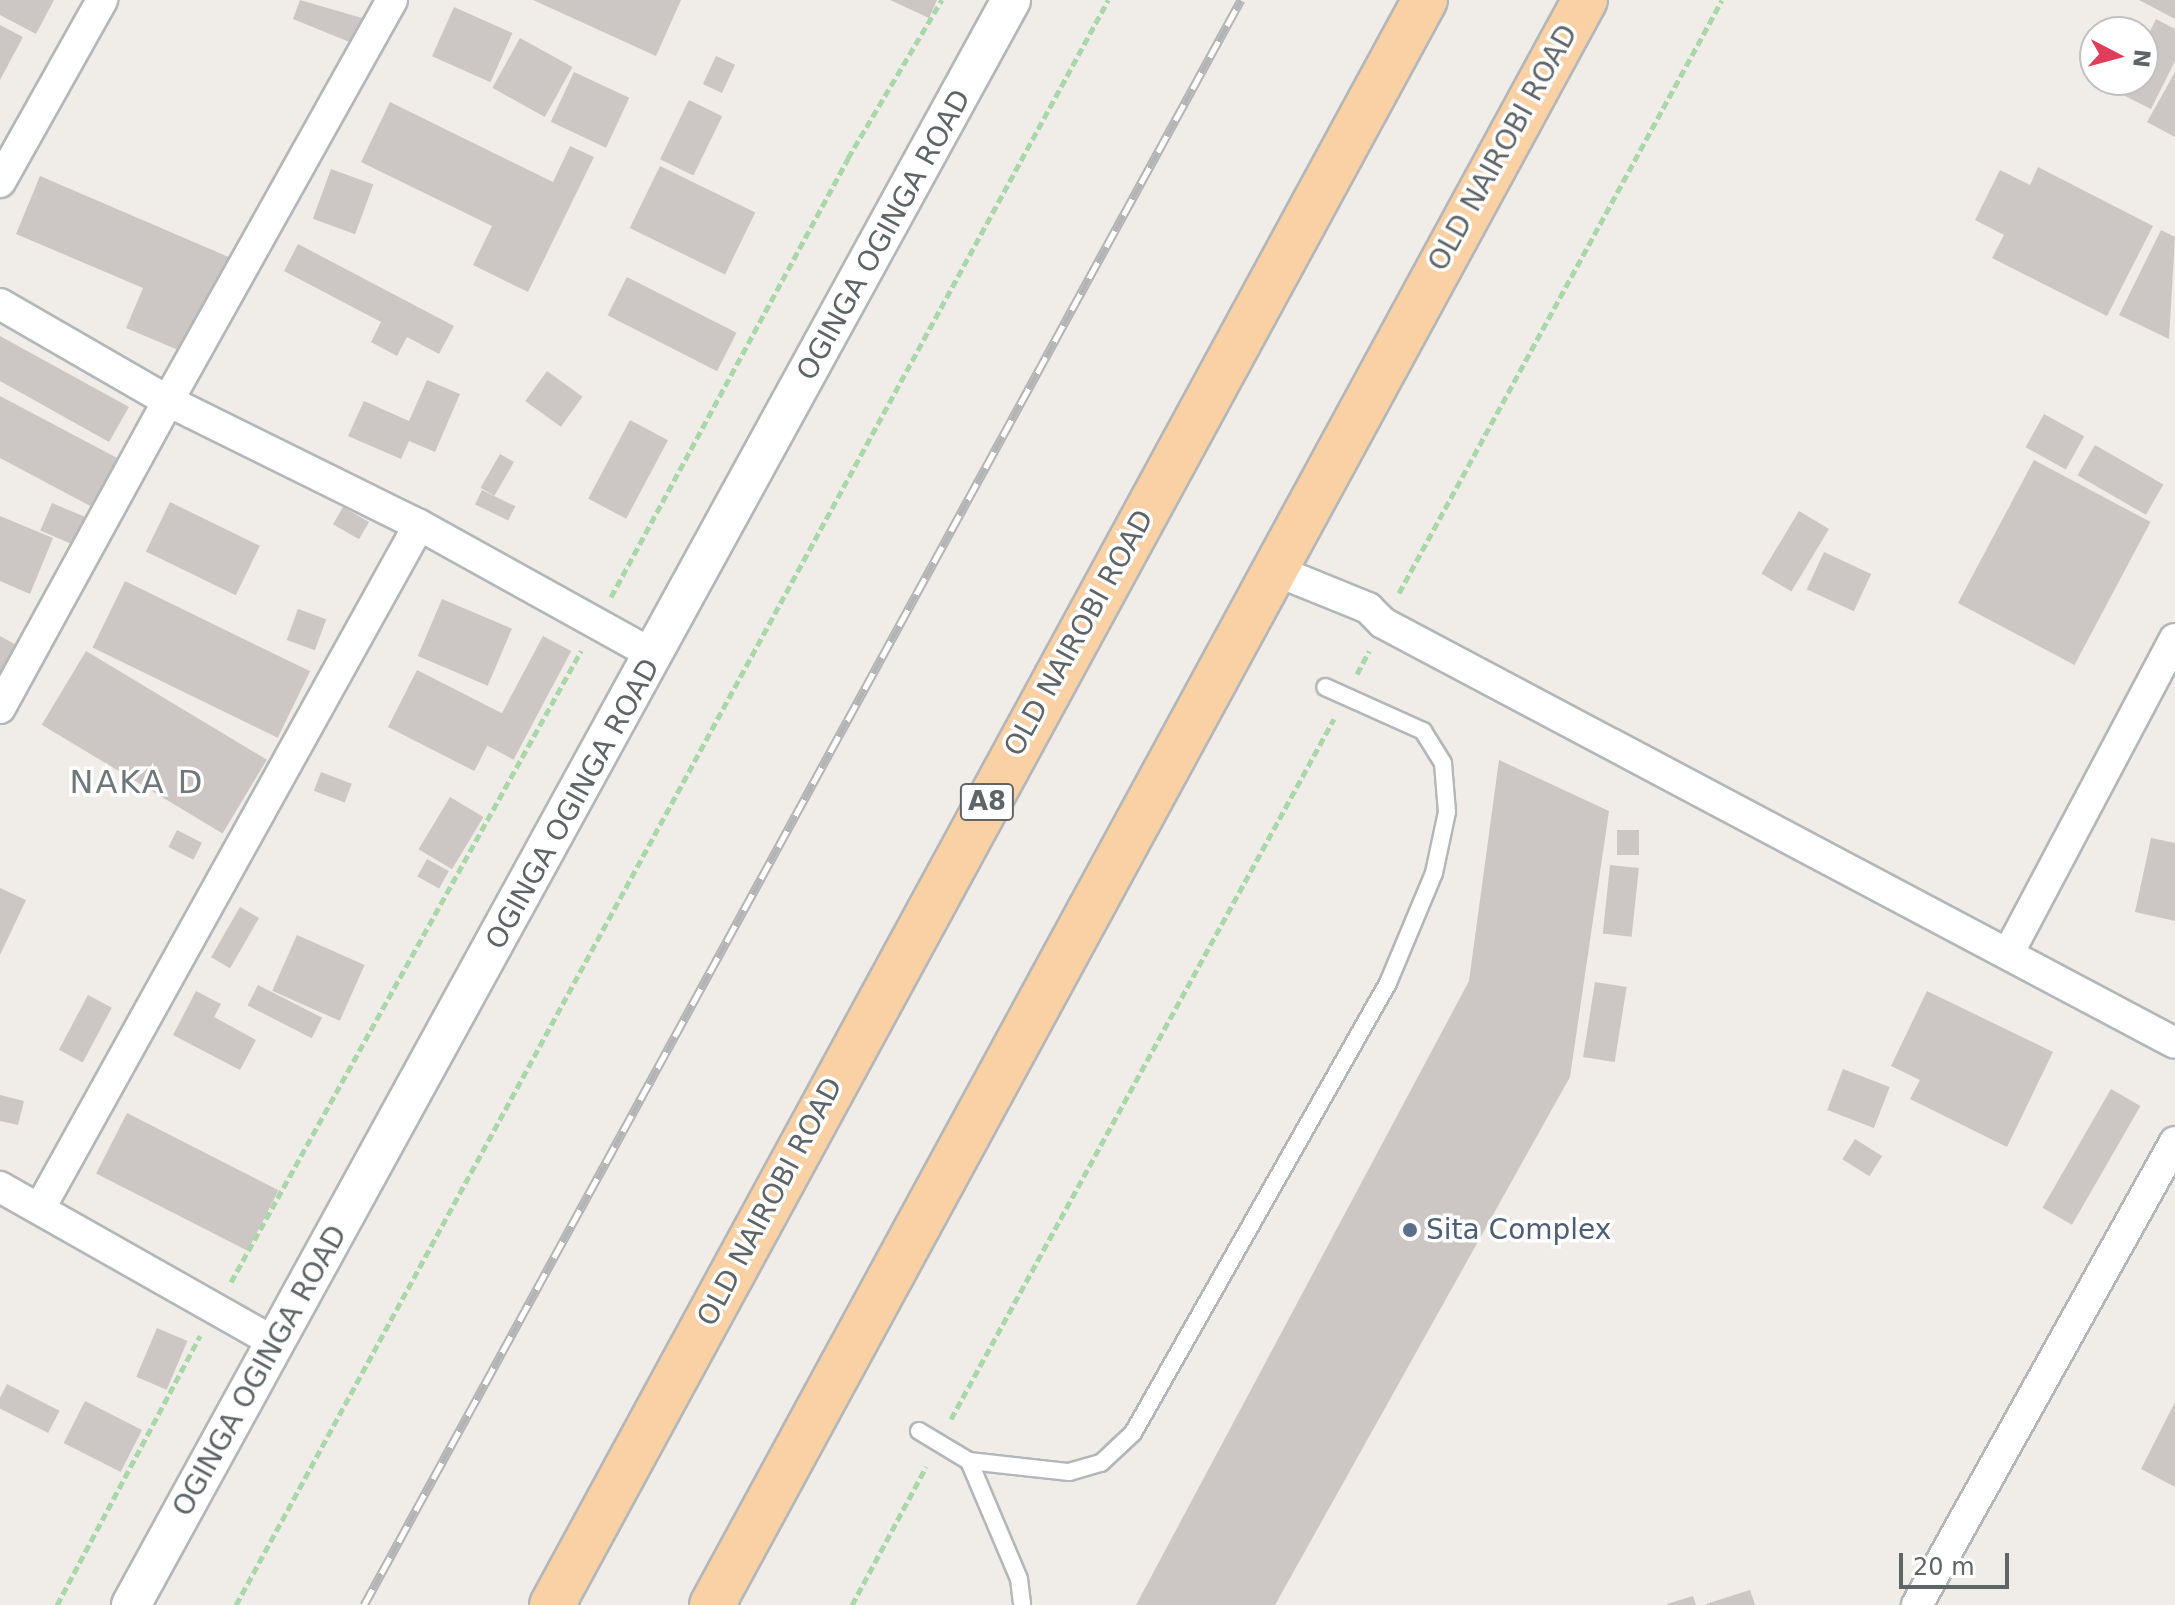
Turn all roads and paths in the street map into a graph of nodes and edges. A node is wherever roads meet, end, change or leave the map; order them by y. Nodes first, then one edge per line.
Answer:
1 (102, 0) edge
2 (392, 0) edge
3 (942, 0) edge
4 (1011, 0) edge
5 (1108, 0) edge
6 (1425, 0) edge
7 (1585, 0) edge
8 (1722, 0) edge
9 (0, 182) edge
10 (0, 304) edge
11 (168, 401) junction
12 (419, 525) junction
13 (1272, 569) junction
14 (1383, 623) junction
15 (597, 624) junction
16 (2175, 639) edge
17 (655, 656) junction
18 (1325, 687) dead end
19 (1343, 701) junction
20 (0, 708) edge
21 (2009, 952) junction
22 (2175, 1043) edge
23 (2175, 1142) edge
24 (0, 1187) edge
25 (40, 1208) junction
26 (215, 1308) junction
27 (276, 1343) junction
28 (919, 1431) dead end
29 (937, 1446) junction
30 (969, 1461) junction
31 (57, 1605) edge
32 (131, 1605) edge
33 (236, 1605) edge
34 (552, 1605) edge
35 (712, 1605) edge
36 (852, 1605) edge
37 (1022, 1605) edge
38 (1917, 1605) edge

1 - 9 street
2 - 11 street
3 - 15 path
4 - 17 street, OGINGA OGINGA ROAD
5 - 33 path
6 - 34 highway, OLD NAIROBI ROAD / A8
7 - 13 highway, OLD NAIROBI ROAD
8 - 14 path
10 - 11 street
11 - 12 street
11 - 20 street
12 - 15 street
12 - 25 street
13 - 14 street
13 - 35 highway, OLD NAIROBI ROAD
14 - 19 path
14 - 21 street
15 - 17 street
15 - 26 path
16 - 21 street
17 - 27 street, OGINGA OGINGA ROAD
18 - 19 lane
19 - 29 path
19 - 30 lane
21 - 22 street
23 - 38 street
24 - 25 street
25 - 26 street
26 - 27 street
26 - 31 path
27 - 32 street, OGINGA OGINGA ROAD
28 - 29 lane
29 - 30 lane
29 - 36 path
30 - 37 lane

